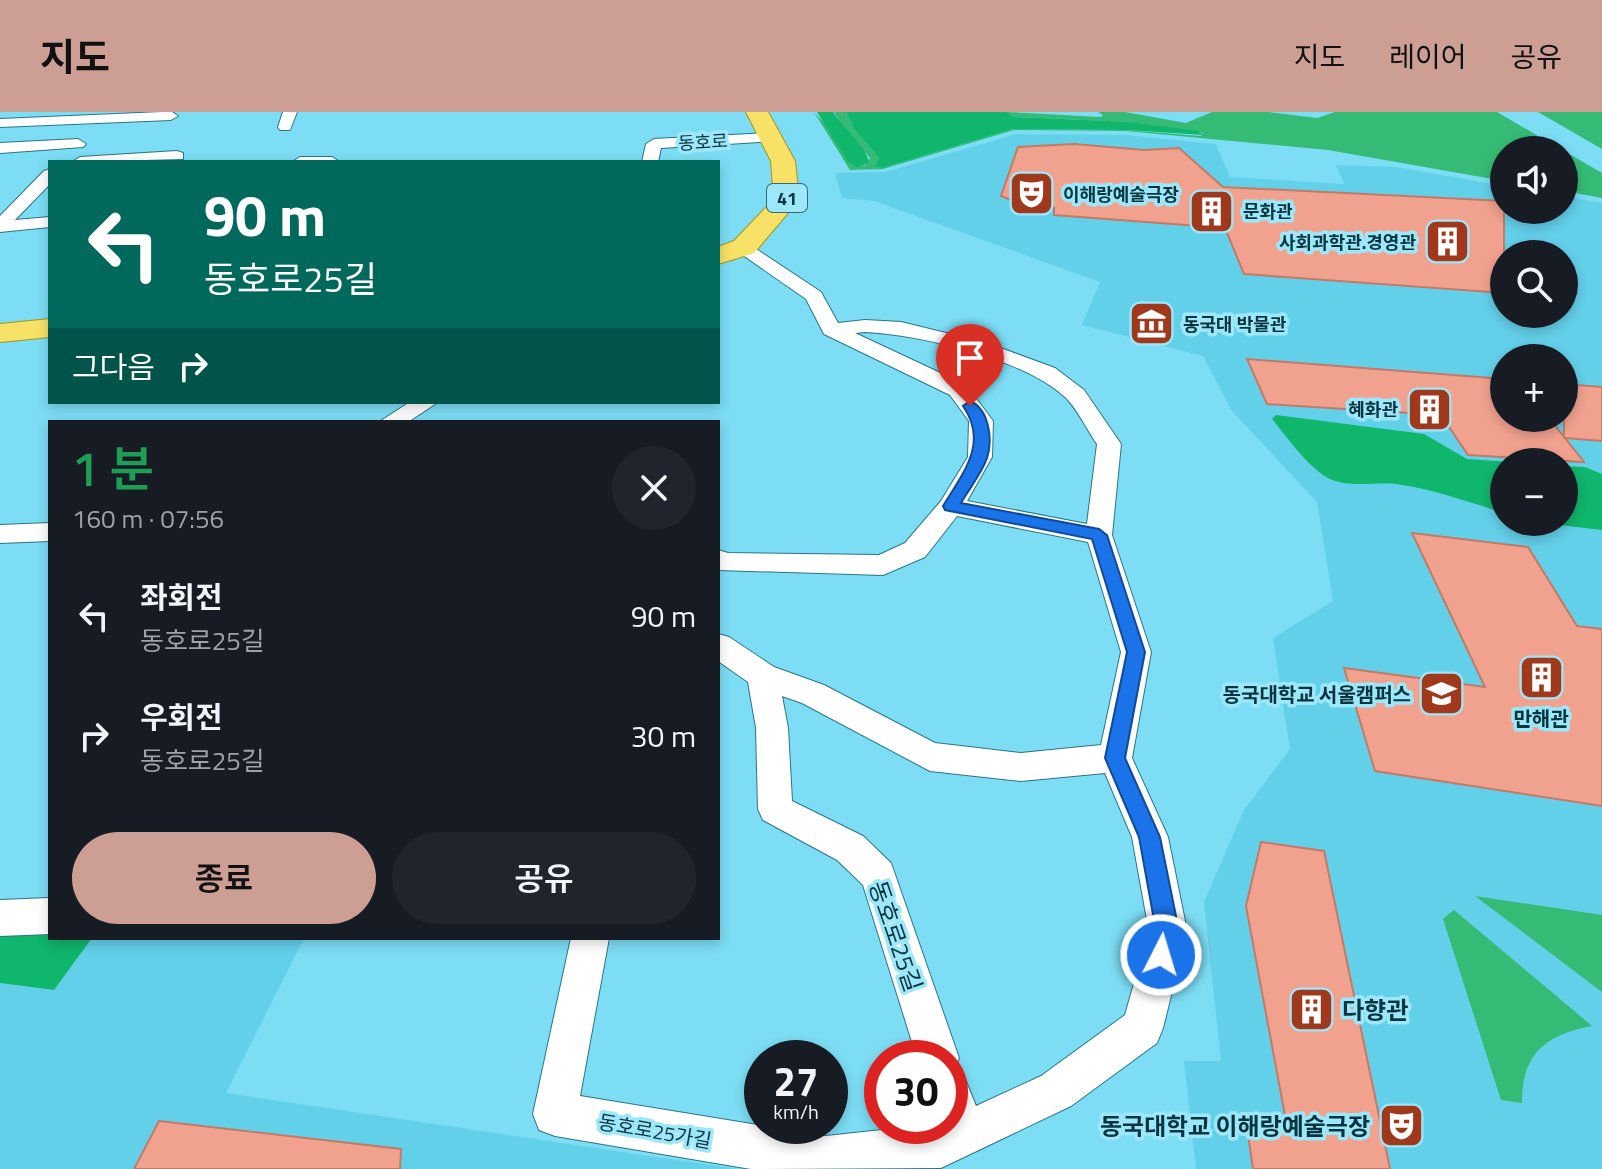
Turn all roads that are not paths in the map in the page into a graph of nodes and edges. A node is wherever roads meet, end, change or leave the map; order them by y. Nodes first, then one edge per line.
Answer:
1 (757, 112) edge
2 (110, 115) edge
3 (171, 116) dead end
4 (0, 123) edge
5 (771, 138) junction
6 (78, 144) junction
7 (0, 148) edge
8 (177, 156) dead end
9 (63, 160) edge
10 (112, 160) edge
11 (650, 160) edge
12 (48, 176) edge
13 (48, 222) edge
14 (0, 227) edge
15 (744, 247) junction
16 (720, 255) edge
17 (48, 328) edge
18 (831, 330) junction
19 (0, 333) edge
20 (425, 409) edge
21 (396, 420) edge
22 (951, 506) junction
23 (48, 532) edge
24 (0, 534) edge
25 (1099, 535) junction
26 (720, 561) edge
27 (720, 646) edge
28 (763, 676) junction
29 (1115, 758) junction
30 (48, 916) edge
31 (0, 918) edge
32 (590, 940) edge
33 (932, 1040) edge
34 (968, 1133) edge
35 (945, 1144) edge

1 - 5 main road, 41
2 - 3 street
2 - 4 street
2 - 6 street
5 - 11 street, 동호로
5 - 15 main road, 41
6 - 7 street
6 - 9 street
8 - 10 street
12 - 14 street
13 - 14 street
15 - 16 main road, 41
15 - 18 street
17 - 19 main road
18 - 22 street
18 - 25 street
20 - 21 street
22 - 25 street
22 - 26 street
23 - 24 street
25 - 29 street
27 - 28 street
28 - 29 street
28 - 33 street, 동호로25길
29 - 34 street, 동호로25가길
30 - 31 street
32 - 35 street, 동호로25가길

